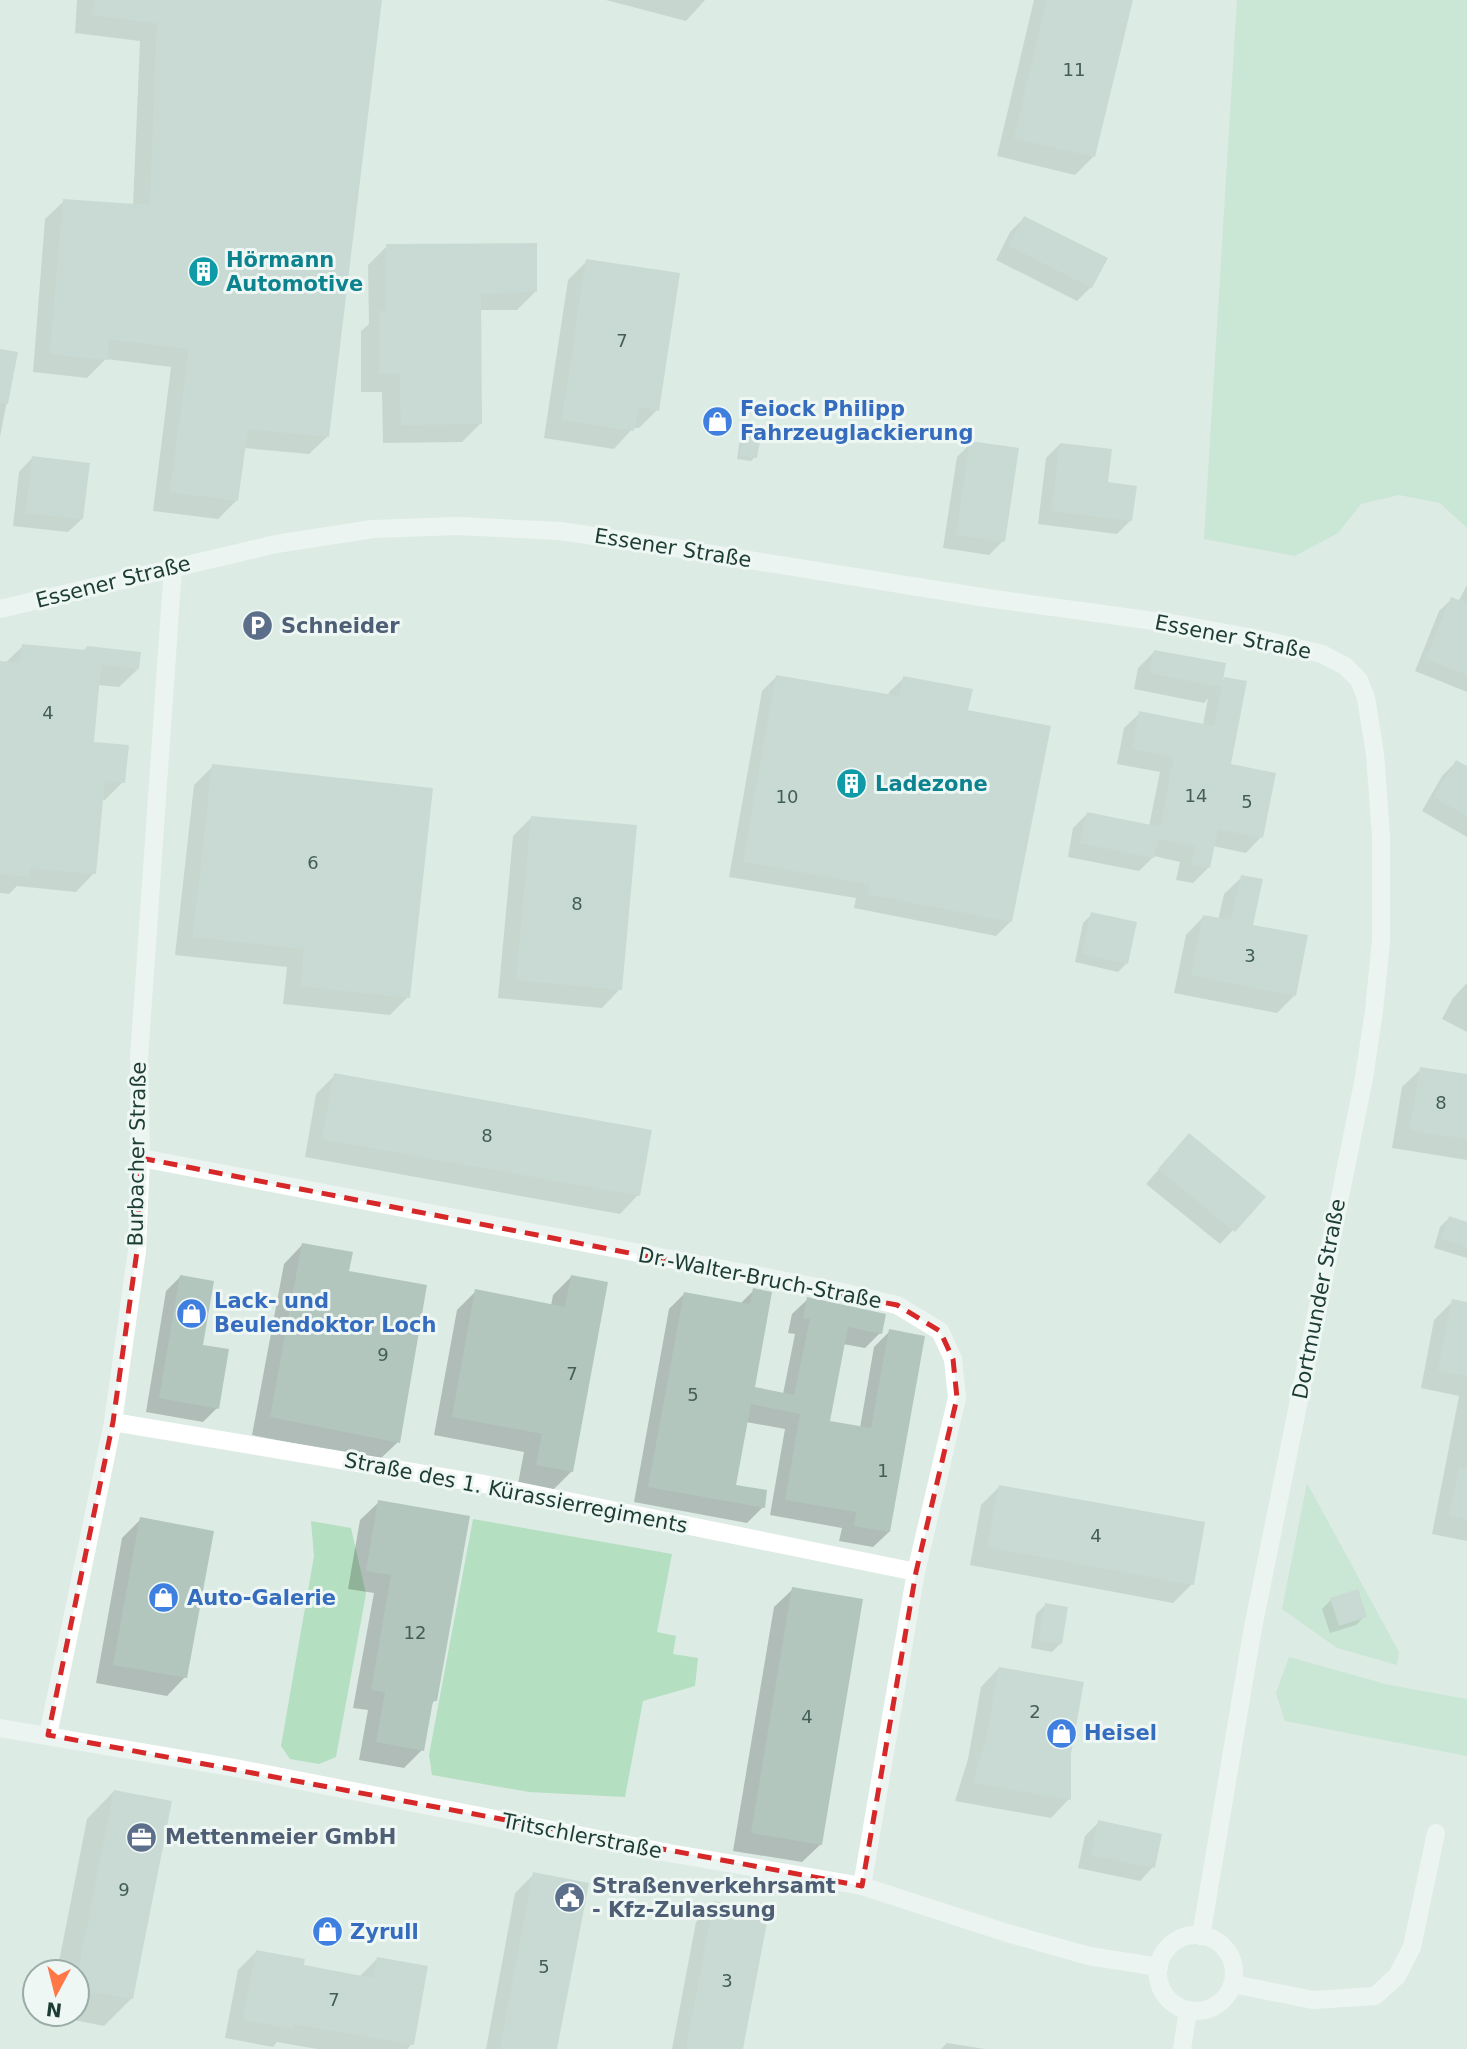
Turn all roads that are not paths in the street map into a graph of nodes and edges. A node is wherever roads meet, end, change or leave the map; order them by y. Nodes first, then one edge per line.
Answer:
1 (173, 567) junction
2 (0, 609) edge
3 (1345, 666) joint
4 (141, 1158) junction
5 (113, 1422) junction
6 (916, 1572) junction
7 (0, 1728) edge
8 (48, 1735) junction
9 (1436, 1833) dead end
10 (862, 1886) junction
11 (1201, 1936) junction
12 (1159, 1967) junction
13 (1233, 1984) junction
14 (1188, 2010) junction
15 (1182, 2049) edge

1 - 2 street, Essener Straße
1 - 3 street, Essener Straße
1 - 4 street, Burbacher Straße
3 - 11 street, Dortmunder Straße
4 - 5 street, Burbacher Straße
4 - 6 street, Dr.-Walter-Bruch-Straße
5 - 6 street, Straße des 1. Kürassierregiments
5 - 8 street, Burbacher Straße
6 - 10 street, Dr.-Walter-Bruch-Straße
7 - 8 street, Tritschlerstraße
8 - 10 street, Tritschlerstraße
9 - 13 street
10 - 12 street, Tritschlerstraße
11 - 12 street
11 - 13 street
12 - 14 street
13 - 14 street
14 - 15 street

